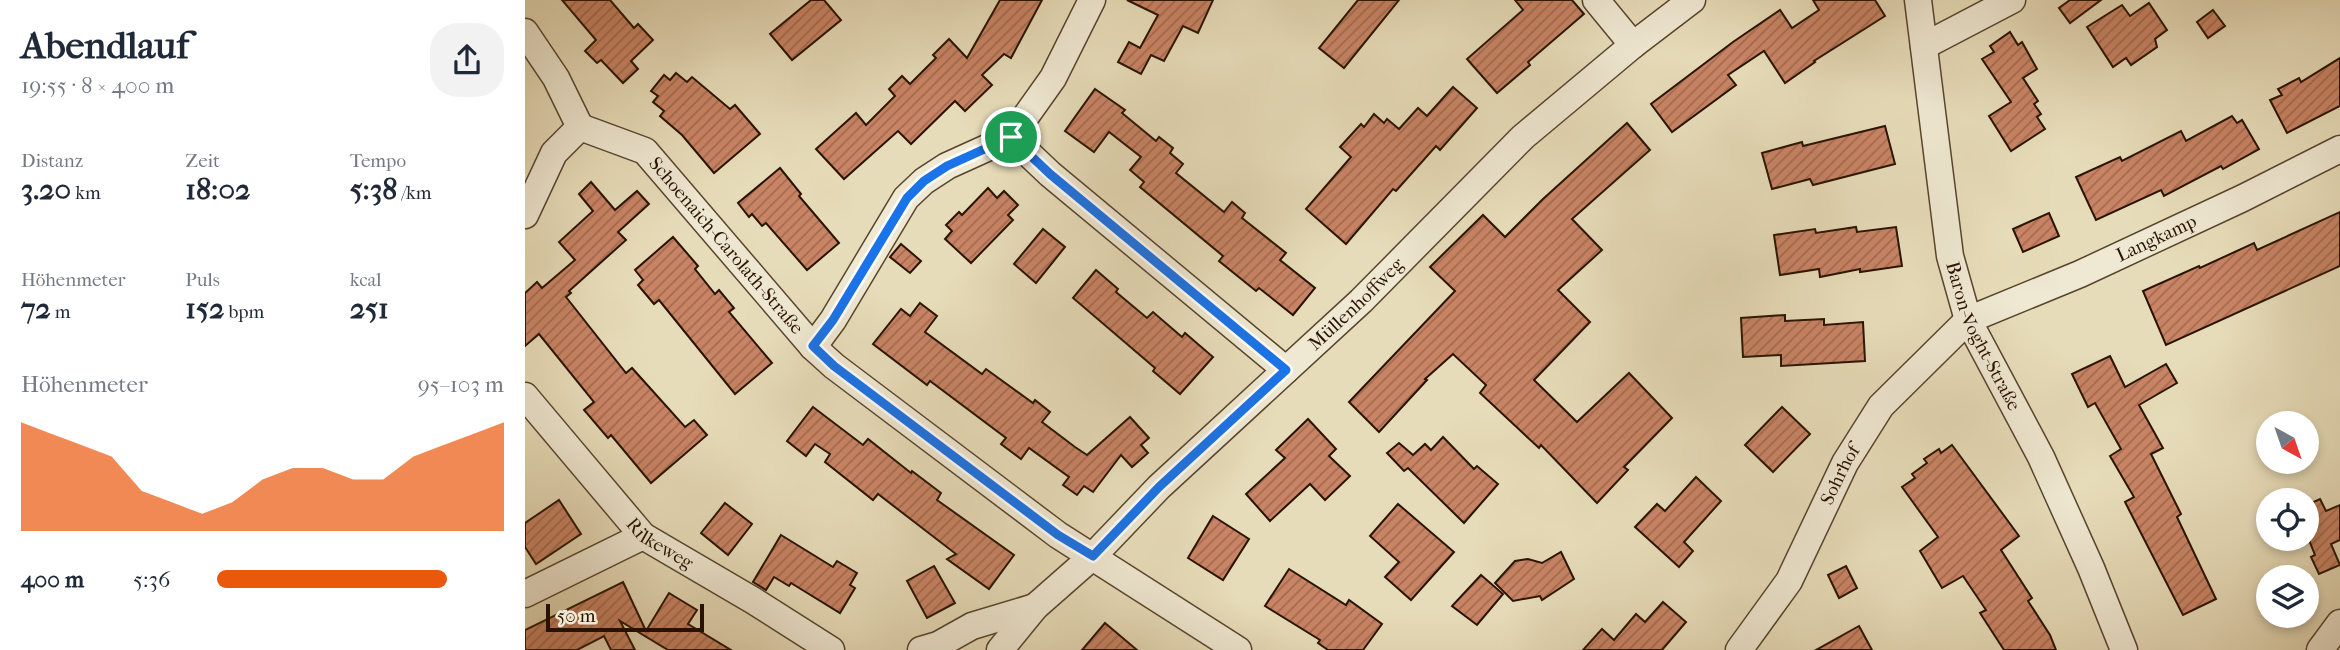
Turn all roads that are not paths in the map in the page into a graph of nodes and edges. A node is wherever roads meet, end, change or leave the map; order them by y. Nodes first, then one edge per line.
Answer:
1 (1092, 0) edge
2 (1596, 0) edge
3 (1692, 0) edge
4 (1918, 0) edge
5 (2012, 0) edge
6 (525, 32) edge
7 (1633, 45) junction
8 (1924, 46) junction
9 (580, 127) junction
10 (1011, 137) junction
11 (2340, 149) edge
12 (525, 215) edge
13 (1968, 320) junction
14 (813, 346) junction
15 (1286, 370) junction
16 (525, 396) edge
17 (643, 536) junction
18 (1093, 556) junction
19 (525, 594) edge
20 (1035, 607) junction
21 (2340, 623) edge
22 (831, 650) edge
23 (921, 650) edge
24 (1000, 650) edge
25 (1238, 650) edge
26 (1739, 650) edge
27 (2124, 650) edge
28 (2321, 650) edge

1 - 10 street
2 - 7 street
3 - 7 street, Müllenhoffweg
4 - 8 street, Baron-Voght-Straße
5 - 8 street
6 - 9 street
7 - 15 street, Müllenhoffweg
8 - 13 street, Baron-Voght-Straße
9 - 12 street
9 - 14 street, Schoenaich-Carolath-Straße
10 - 14 street
10 - 15 street
11 - 13 street, Langkamp
13 - 26 street, Sohrhof
13 - 27 street, Baron-Voght-Straße
14 - 18 street, Schoenaich-Carolath-Straße
15 - 18 street, Müllenhoffweg
16 - 17 street, Rilkeweg
17 - 19 street
17 - 22 street, Rilkeweg
18 - 20 street, Müllenhoffweg
18 - 25 street, Schoenaich-Carolath-Straße
20 - 23 street
20 - 24 street, Müllenhoffweg
21 - 28 street

